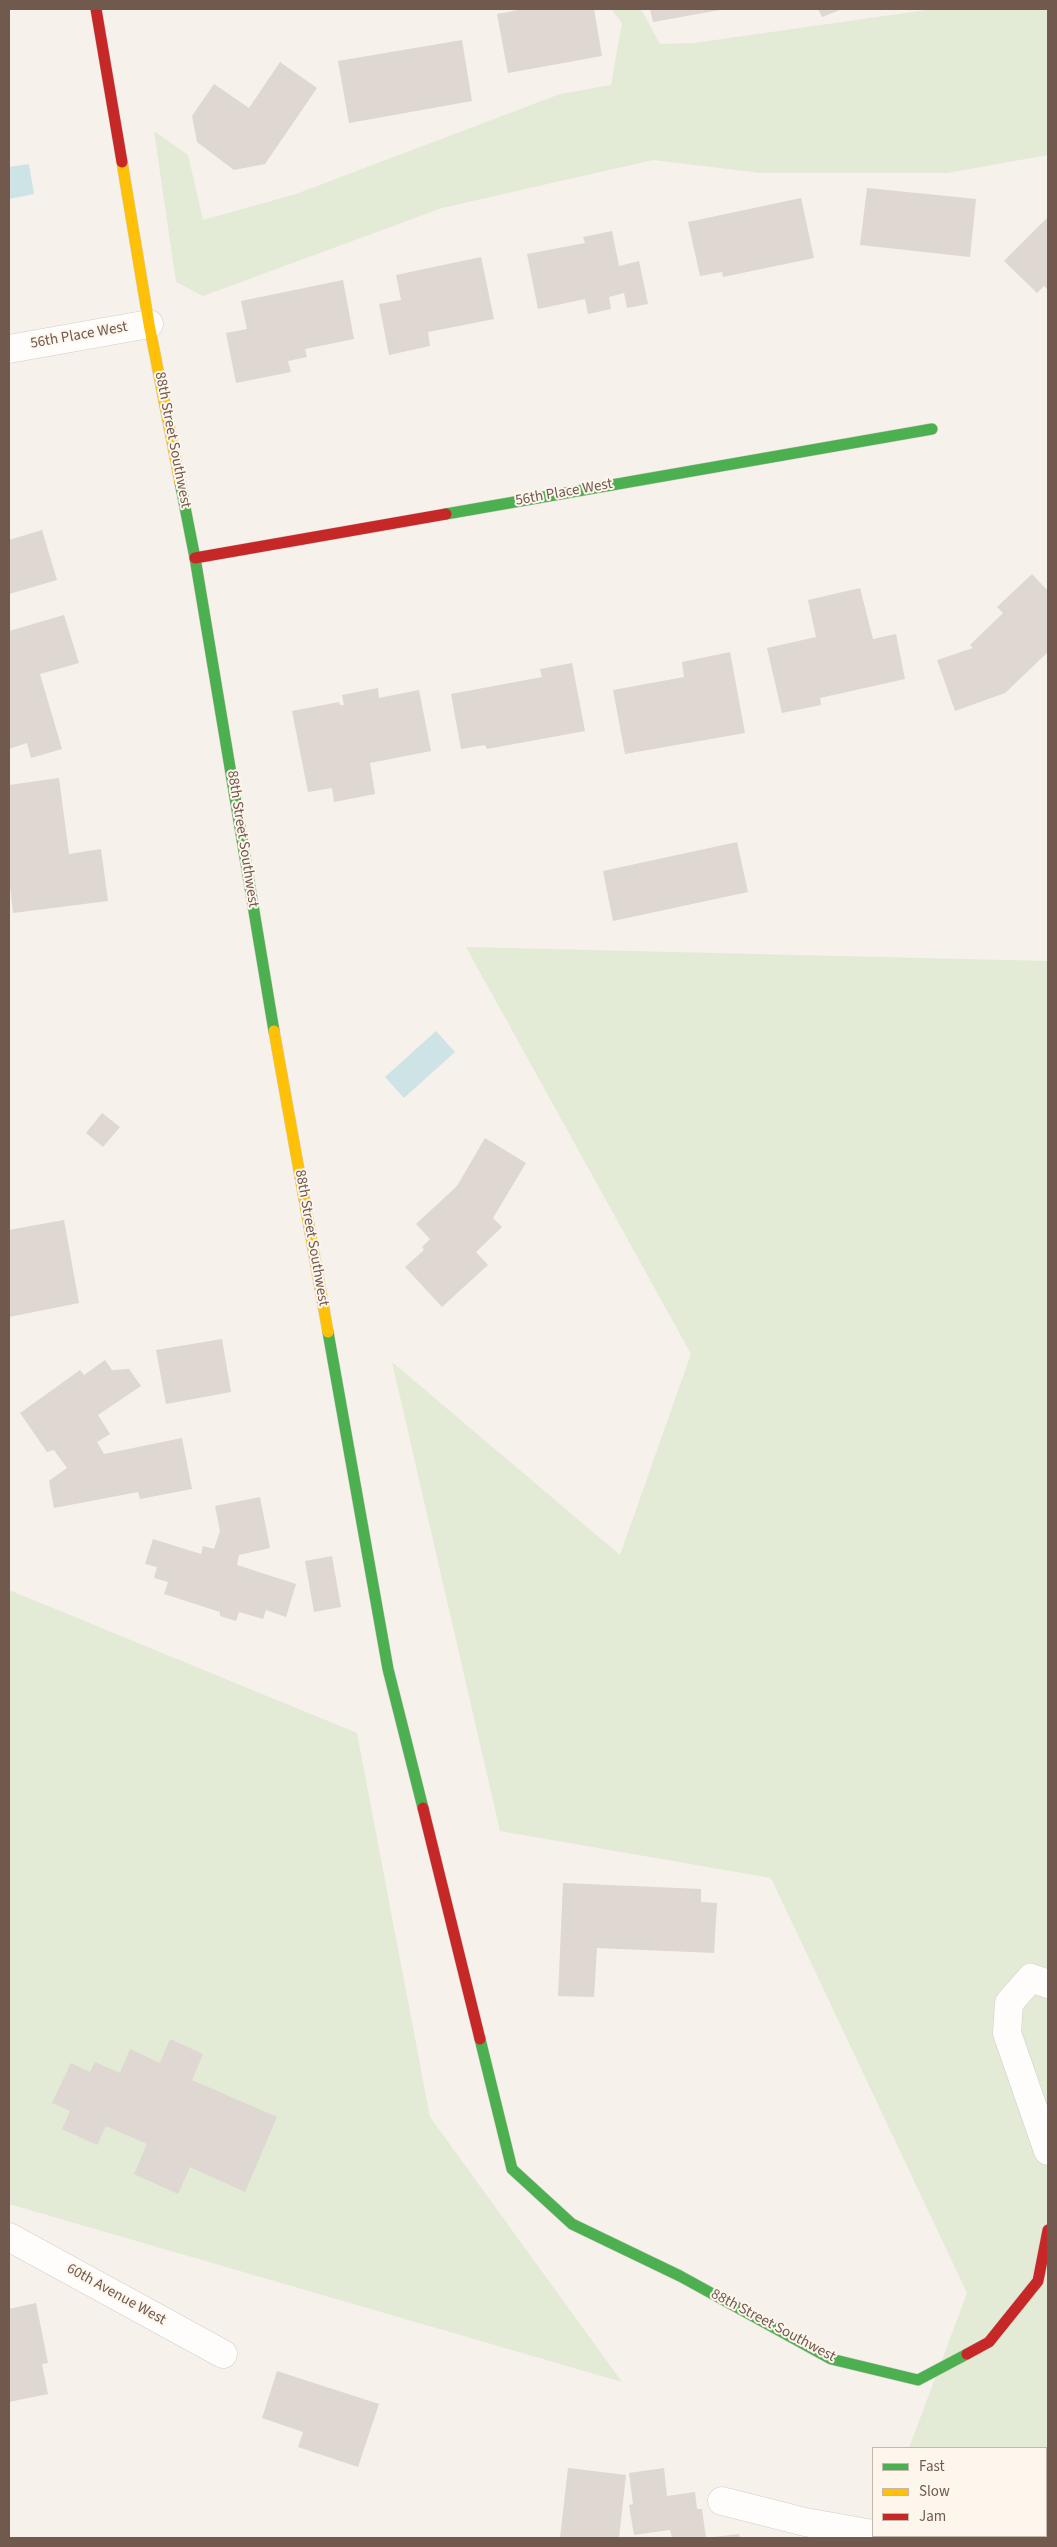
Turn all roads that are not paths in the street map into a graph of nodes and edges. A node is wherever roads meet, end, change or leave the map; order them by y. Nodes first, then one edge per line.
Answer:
1 (96, 9) edge
2 (149, 324) junction
3 (9, 349) edge
4 (932, 429) dead end
5 (195, 558) junction
6 (1048, 1984) edge
7 (1048, 2151) edge
8 (1048, 2230) edge
9 (9, 2237) edge
10 (223, 2354) dead end
11 (722, 2501) dead end
12 (872, 2534) edge

1 - 2 street, 88th Street Southwest
2 - 3 street, 56th Place West
2 - 5 street, 88th Street Southwest
4 - 5 street, 56th Place West
5 - 8 street, 88th Street Southwest
6 - 7 street
9 - 10 street, 60th Avenue West
11 - 12 street

